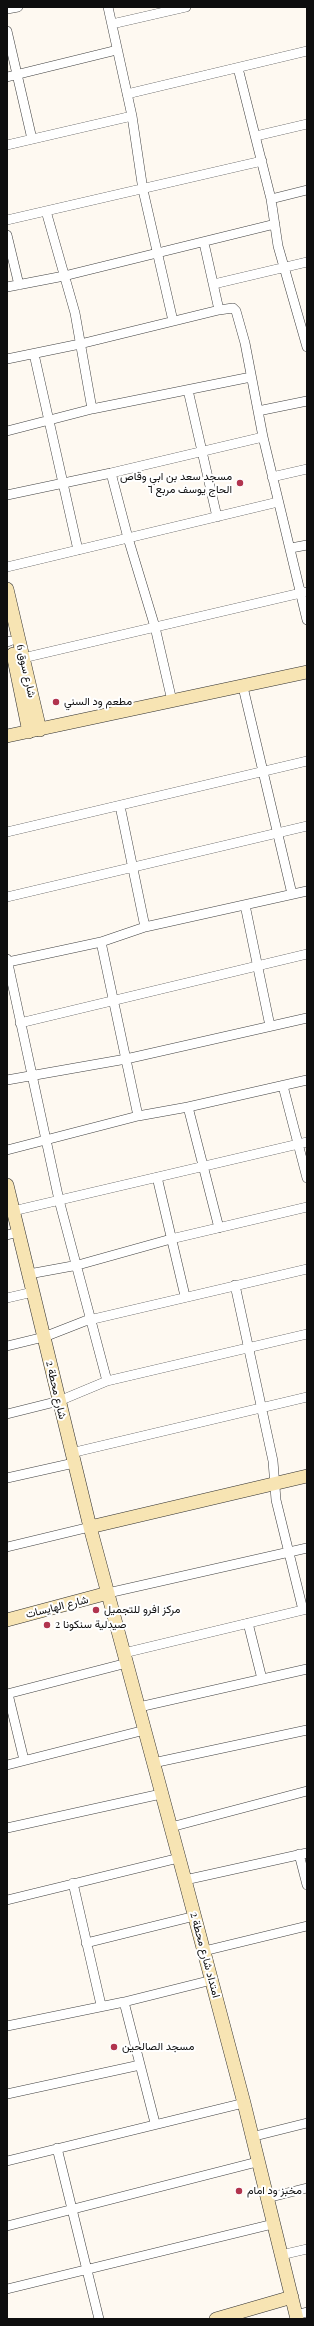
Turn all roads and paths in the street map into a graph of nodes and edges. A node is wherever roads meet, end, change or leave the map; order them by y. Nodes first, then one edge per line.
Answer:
1 (18, 7) edge
2 (108, 7) edge
3 (186, 7) edge
4 (7, 10) edge
5 (112, 24) junction
6 (7, 31) edge
7 (117, 50) junction
8 (307, 51) edge
9 (238, 68) junction
10 (17, 75) junction
11 (7, 77) edge
12 (127, 94) junction
13 (132, 116) junction
14 (307, 124) edge
15 (256, 136) junction
16 (32, 139) junction
17 (7, 145) edge
18 (262, 162) junction
19 (144, 190) junction
20 (307, 190) edge
21 (272, 199) junction
22 (46, 211) junction
23 (7, 220) edge
24 (275, 224) junction
25 (7, 235) edge
26 (204, 243) junction
27 (158, 253) junction
28 (307, 262) edge
29 (285, 268) junction
30 (64, 276) junction
31 (214, 284) junction
32 (19, 285) junction
33 (7, 287) edge
34 (219, 310) junction
35 (173, 321) junction
36 (305, 335) edge
37 (80, 344) junction
38 (307, 347) edge
39 (34, 354) junction
40 (7, 359) edge
41 (251, 377) junction
42 (188, 390) junction
43 (307, 401) edge
44 (92, 409) junction
45 (258, 411) junction
46 (49, 419) junction
47 (7, 431) edge
48 (263, 437) junction
49 (202, 450) junction
50 (307, 469) edge
51 (112, 473) junction
52 (272, 477) junction
53 (63, 482) junction
54 (7, 495) edge
55 (278, 502) junction
56 (217, 517) junction
57 (128, 538) junction
58 (307, 545) edge
59 (291, 548) junction
60 (78, 550) junction
61 (7, 567) edge
62 (7, 589) edge
63 (304, 592) edge
64 (307, 620) edge
65 (7, 627) edge
66 (155, 627) junction
67 (9, 641) edge
68 (22, 658) junction
69 (307, 672) edge
70 (243, 687) junction
71 (172, 701) junction
72 (34, 731) junction
73 (7, 736) edge
74 (307, 761) edge
75 (262, 772) junction
76 (120, 806) junction
77 (307, 826) edge
78 (7, 832) edge
79 (276, 834) junction
80 (134, 866) junction
81 (307, 890) edge
82 (292, 894) junction
83 (7, 896) edge
84 (245, 905) junction
85 (145, 928) junction
86 (101, 942) junction
87 (307, 954) edge
88 (7, 961) edge
89 (257, 966) junction
90 (114, 999) junction
91 (307, 1018) edge
92 (20, 1023) junction
93 (270, 1026) junction
94 (126, 1059) junction
95 (32, 1076) junction
96 (7, 1080) edge
97 (307, 1080) edge
98 (283, 1086) junction
99 (188, 1107) junction
100 (138, 1116) junction
101 (46, 1140) junction
102 (302, 1143) edge
103 (7, 1150) edge
104 (202, 1167) junction
105 (157, 1177) junction
106 (307, 1178) edge
107 (7, 1185) edge
108 (59, 1200) junction
109 (307, 1207) edge
110 (13, 1211) junction
111 (219, 1228) junction
112 (13, 1234) edge
113 (171, 1239) junction
114 (78, 1265) junction
115 (307, 1268) edge
116 (28, 1274) junction
117 (235, 1285) junction
118 (33, 1292) junction
119 (185, 1296) junction
120 (7, 1298) edge
121 (90, 1321) junction
122 (307, 1334) edge
123 (44, 1337) junction
124 (7, 1346) edge
125 (249, 1348) junction
126 (107, 1381) junction
127 (307, 1397) edge
128 (59, 1401) junction
129 (263, 1408) junction
130 (7, 1414) edge
131 (73, 1458) junction
132 (307, 1476) edge
133 (7, 1478) edge
134 (274, 1484) junction
135 (90, 1528) junction
136 (7, 1548) edge
137 (307, 1548) edge
138 (288, 1552) junction
139 (108, 1593) junction
140 (305, 1610) edge
141 (7, 1620) edge
142 (248, 1623) junction
143 (126, 1658) junction
144 (307, 1669) edge
145 (262, 1679) junction
146 (8, 1694) edge
147 (139, 1707) junction
148 (145, 1730) junction
149 (307, 1730) edge
150 (24, 1760) junction
151 (153, 1763) junction
152 (7, 1765) edge
153 (307, 1791) edge
154 (161, 1794) junction
155 (7, 1828) edge
156 (171, 1828) junction
157 (303, 1854) edge
158 (179, 1858) junction
159 (185, 1880) junction
160 (73, 1883) junction
161 (307, 1886) edge
162 (7, 1900) edge
163 (195, 1916) junction
164 (307, 1926) edge
165 (86, 1943) junction
166 (204, 1951) junction
167 (212, 1980) junction
168 (124, 2002) junction
169 (101, 2005) junction
170 (7, 2026) edge
171 (140, 2065) junction
172 (7, 2094) edge
173 (244, 2103) junction
174 (155, 2123) junction
175 (307, 2123) edge
176 (251, 2137) junction
177 (57, 2148) junction
178 (7, 2161) edge
179 (257, 2162) junction
180 (307, 2188) edge
181 (267, 2198) junction
182 (72, 2210) junction
183 (273, 2224) junction
184 (7, 2226) edge
185 (307, 2249) edge
186 (282, 2255) junction
187 (87, 2270) junction
188 (7, 2289) edge
189 (297, 2310) edge
190 (99, 2319) edge
191 (216, 2319) edge
192 (247, 2319) edge

1 - 4 street
2 - 5 street
3 - 5 street
5 - 7 street
6 - 10 street
7 - 10 street
7 - 12 street
8 - 9 street
9 - 12 street
9 - 15 street
10 - 11 street
10 - 16 street
12 - 13 street
13 - 16 street
13 - 19 street
14 - 15 street
15 - 18 street
16 - 17 street
18 - 19 street
18 - 21 street
19 - 22 street
19 - 27 street
20 - 21 street
21 - 24 street
22 - 23 street
22 - 30 street
24 - 26 street
24 - 29 street
25 - 32 street
26 - 27 street
26 - 31 street
27 - 30 street
27 - 35 street
28 - 29 street
29 - 31 street
29 - 36 street
30 - 32 street
30 - 37 street
31 - 34 street
32 - 33 street
34 - 35 street
34 - 41 street
35 - 37 street
36 - 38 street
37 - 39 street
37 - 44 street
39 - 40 street
39 - 46 street
41 - 42 street
41 - 45 street
42 - 44 street
42 - 49 street
43 - 45 street
44 - 46 street
45 - 48 street
46 - 47 street
46 - 53 street
48 - 49 street
48 - 52 street
49 - 51 street
49 - 56 street
50 - 52 street
51 - 53 street
51 - 57 street
52 - 55 street
53 - 54 street
53 - 60 street
55 - 56 street
55 - 59 street
56 - 57 street
57 - 60 street
57 - 66 street
58 - 59 street
59 - 63 street
60 - 61 street
62 - 68 street, شارع سوق 6
63 - 64 street
63 - 66 street
65 - 67 street, شارع سوق 6
66 - 68 street
66 - 71 street
67 - 72 street, شارع سوق 6
68 - 72 street, شارع سوق 6
69 - 70 street
70 - 71 street
70 - 75 street
71 - 72 street
72 - 73 street
74 - 75 street
75 - 76 street
75 - 79 street
76 - 78 street
76 - 80 street
77 - 79 street
79 - 80 street
79 - 82 street
80 - 83 street
80 - 85 street
81 - 82 street
82 - 84 street
84 - 85 street
84 - 89 street
85 - 86 street
86 - 88 street
86 - 90 street
87 - 89 street
88 - 92 street
89 - 90 street
89 - 93 street
90 - 92 street
90 - 94 street
91 - 93 street
92 - 95 street
93 - 94 street
94 - 95 street
94 - 100 street
95 - 96 street
95 - 101 street
97 - 98 street
98 - 99 street
98 - 102 street
99 - 100 street
99 - 104 street
100 - 101 street
101 - 103 street
101 - 108 street
102 - 104 street
102 - 106 street
104 - 105 street
104 - 111 street
105 - 108 street
105 - 113 street
107 - 110 street, شارع محطة 2
108 - 110 street
108 - 114 street
109 - 111 street
110 - 112 street, شارع محطة 2
111 - 113 street
112 - 116 street, شارع محطة 2
113 - 114 street
113 - 119 street
114 - 116 street
114 - 121 street
115 - 117 street
116 - 118 street, شارع محطة 2
117 - 119 street
117 - 125 street
118 - 120 street
118 - 123 street, شارع محطة 2
119 - 121 street
121 - 123 street
121 - 126 street
122 - 125 street
123 - 124 street
123 - 128 street, شارع محطة 2
125 - 126 street
125 - 129 street
126 - 128 street
127 - 129 street
128 - 130 street
128 - 131 street, شارع محطة 2
129 - 131 street
129 - 134 street
131 - 133 street
131 - 135 street, شارع محطة 2
132 - 134 street
134 - 135 street
134 - 138 street
135 - 136 street
135 - 139 street, شارع محطة 2
137 - 138 street
138 - 139 street
138 - 140 street
139 - 141 street, شارع الهايسات
139 - 143 street, امتداد شارع محطة 2
140 - 142 street
142 - 143 street
142 - 145 street
143 - 146 street
143 - 147 street, امتداد شارع محطة 2
144 - 145 street
145 - 147 street
146 - 150 street
147 - 148 street, امتداد شارع محطة 2
148 - 150 street
148 - 151 street, امتداد شارع محطة 2
149 - 151 street
150 - 152 street
151 - 154 street, امتداد شارع محطة 2
153 - 156 street
154 - 155 street
154 - 156 street, امتداد شارع محطة 2
156 - 158 street, امتداد شارع محطة 2
157 - 159 street
157 - 161 street
158 - 159 street, امتداد شارع محطة 2
158 - 160 street
159 - 163 street, امتداد شارع محطة 2
160 - 162 street
160 - 165 street
163 - 165 street
163 - 166 street, امتداد شارع محطة 2
164 - 166 street
165 - 169 street
166 - 167 street, امتداد شارع محطة 2
167 - 168 street
167 - 173 street, امتداد شارع محطة 2
168 - 169 street
168 - 171 street
169 - 170 street
171 - 172 street
171 - 174 street
173 - 174 street
173 - 176 street, امتداد شارع محطة 2
174 - 177 street
175 - 176 street
176 - 179 street, امتداد شارع محطة 2
177 - 178 street
177 - 182 street
179 - 181 street, امتداد شارع محطة 2
179 - 182 street
180 - 181 street
181 - 183 street, امتداد شارع محطة 2
182 - 184 street
182 - 187 street
183 - 186 street, امتداد شارع محطة 2
183 - 187 street
185 - 186 street
186 - 189 street, امتداد شارع محطة 2
187 - 188 street
187 - 190 street
189 - 191 street
189 - 192 street

